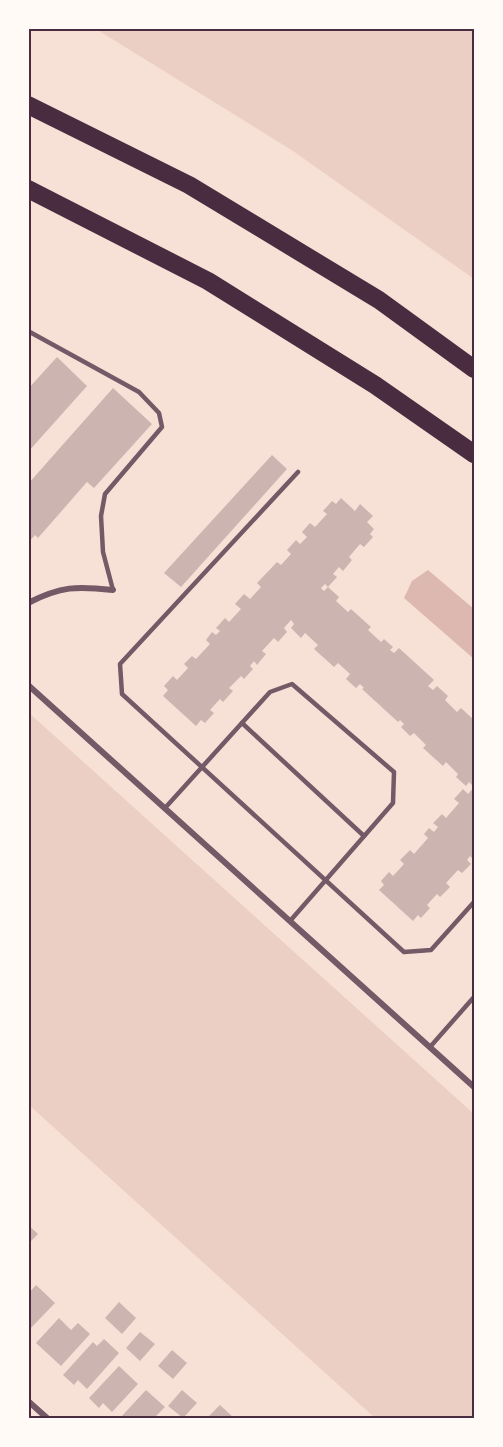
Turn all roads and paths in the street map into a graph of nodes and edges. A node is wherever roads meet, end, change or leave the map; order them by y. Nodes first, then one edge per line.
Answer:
1 (28, 105) edge
2 (28, 189) edge
3 (28, 331) edge
4 (474, 369) edge
5 (474, 454) edge
6 (298, 472) dead end
7 (113, 590) joint
8 (28, 603) edge
9 (28, 685) edge
10 (242, 723) junction
11 (202, 767) junction
12 (165, 808) junction
13 (364, 836) junction
14 (325, 881) junction
15 (474, 902) edge
16 (290, 921) junction
17 (474, 997) edge
18 (430, 1047) junction
19 (474, 1087) edge
20 (28, 1401) edge
21 (47, 1419) edge

1 - 4 highway
2 - 5 highway
3 - 7 lane
6 - 11 lane
7 - 8 street
9 - 12 street
10 - 11 lane
10 - 13 lane
10 - 13 lane
11 - 12 lane
11 - 14 lane
12 - 16 street
13 - 14 lane
14 - 15 lane
14 - 16 lane
16 - 18 street
17 - 18 lane
18 - 19 street
20 - 21 street

